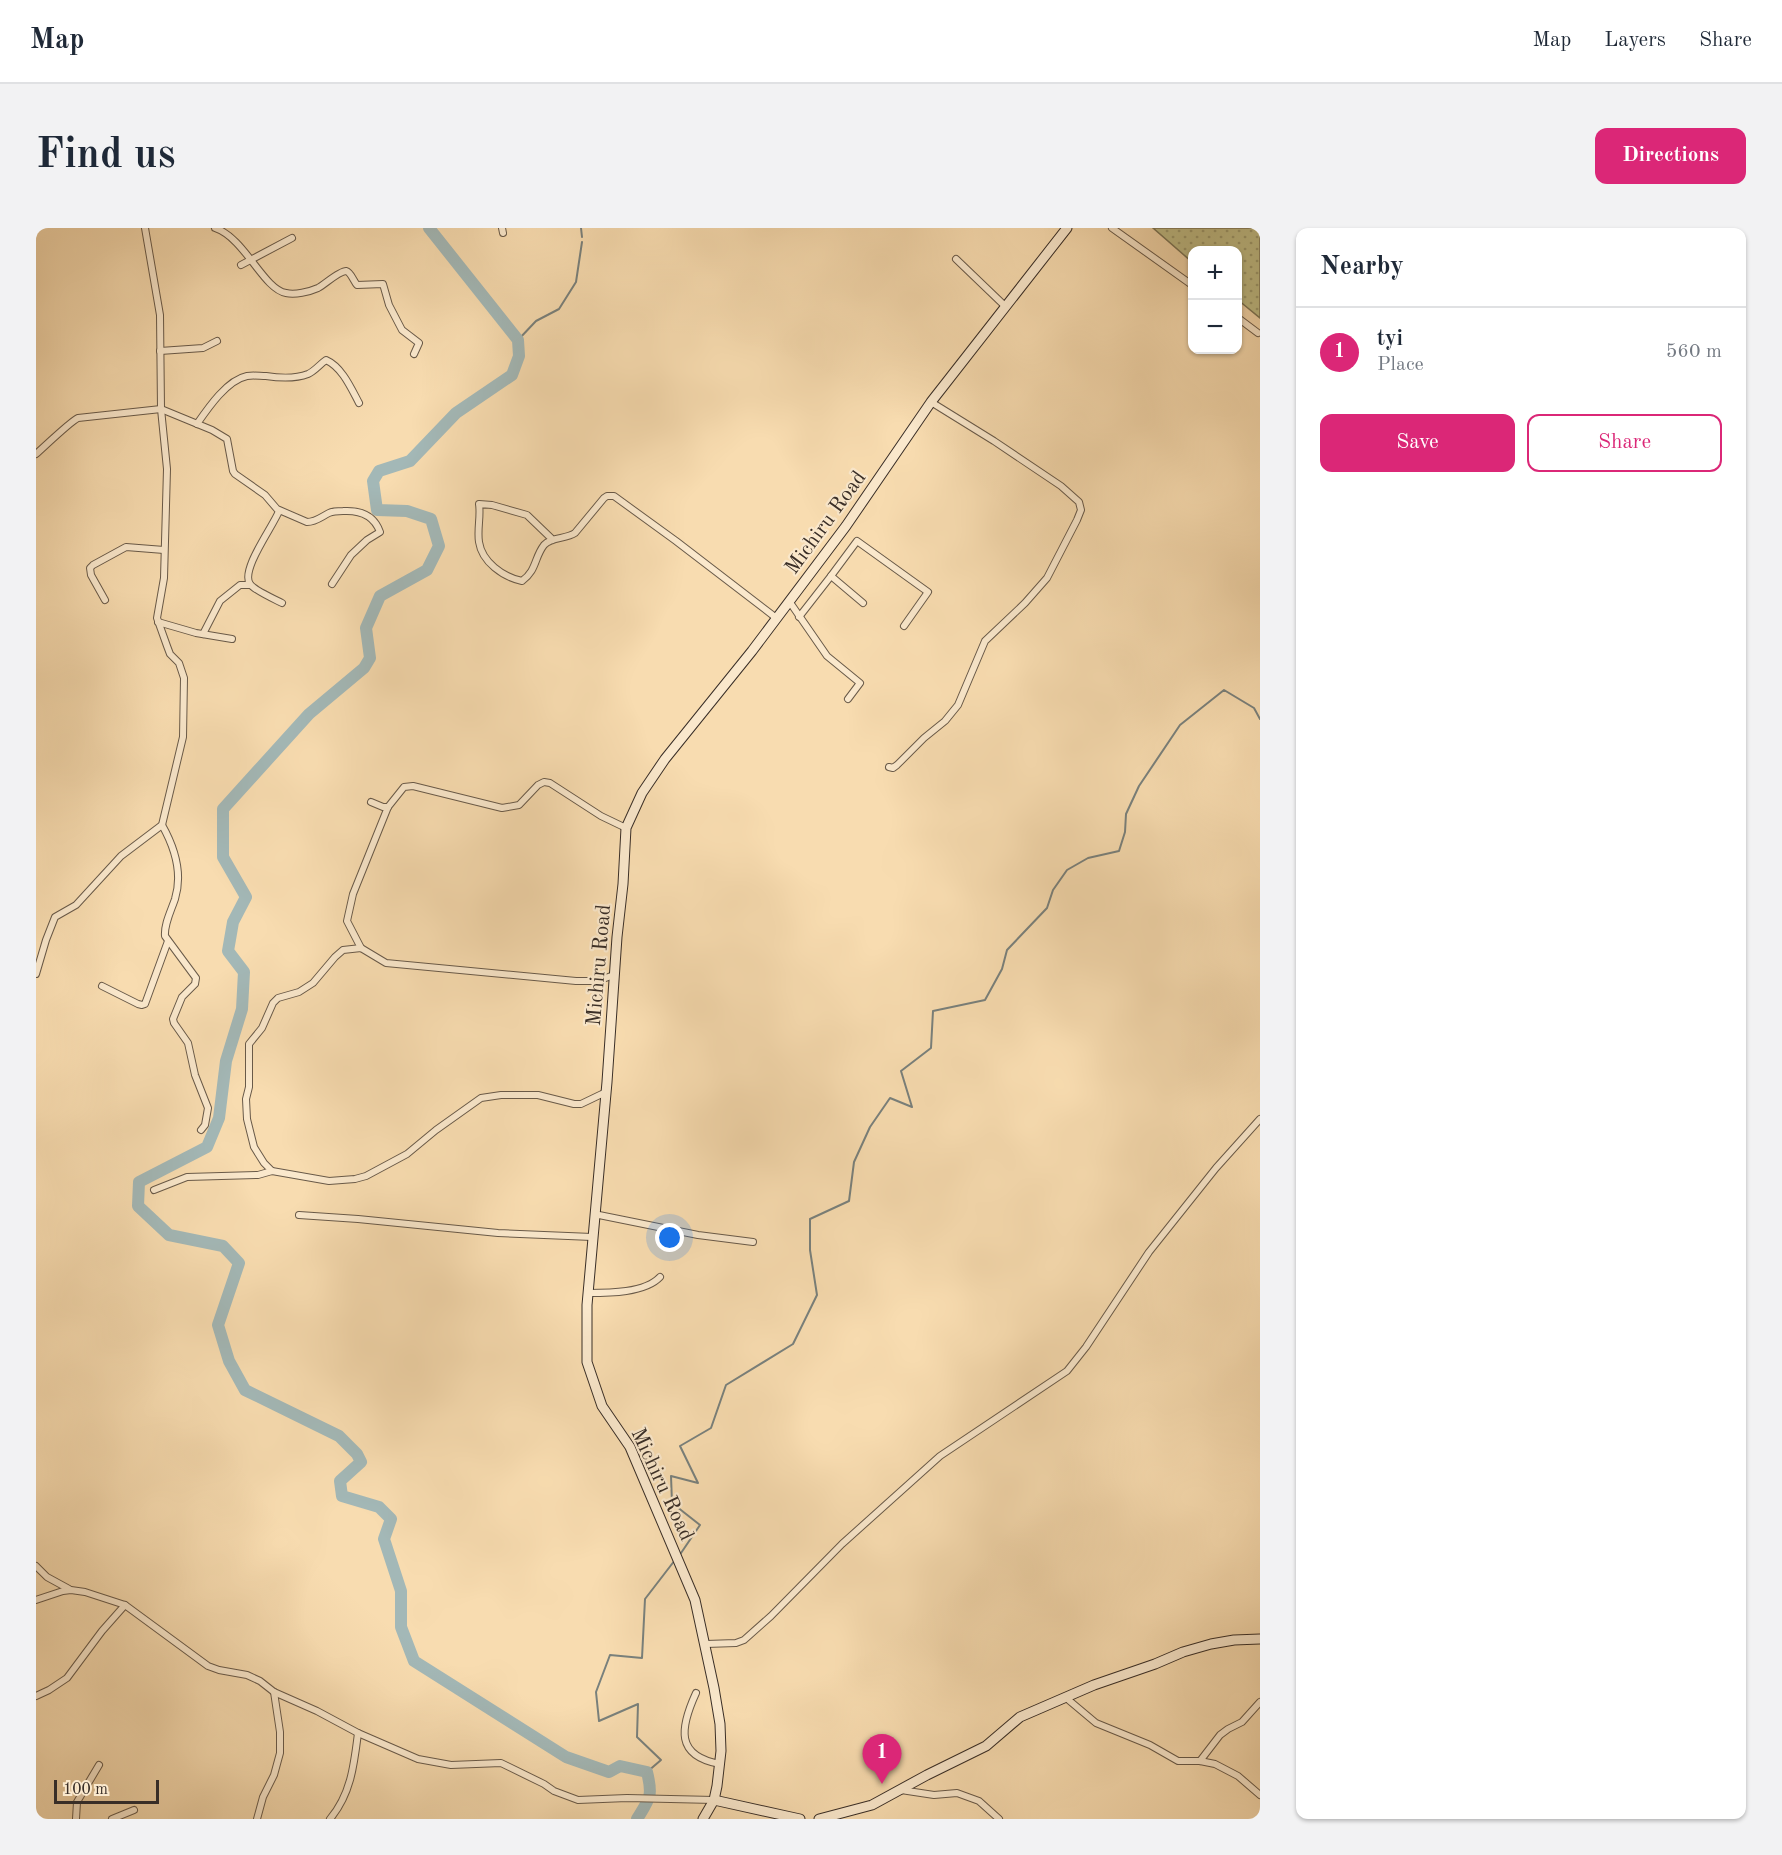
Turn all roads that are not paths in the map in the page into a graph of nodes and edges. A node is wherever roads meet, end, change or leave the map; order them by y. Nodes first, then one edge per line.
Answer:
1 (145, 228) edge
2 (215, 228) edge
3 (1067, 228) edge
4 (1112, 228) edge
5 (292, 238) dead end
6 (251, 258) junction
7 (956, 259) dead end
8 (241, 265) dead end
9 (1188, 282) edge
10 (1006, 307) junction
11 (1242, 321) edge
12 (1258, 333) dead end
13 (217, 341) dead end
14 (160, 351) junction
15 (414, 354) dead end
16 (359, 402) dead end
17 (932, 402) junction
18 (161, 409) junction
19 (197, 424) junction
20 (36, 454) edge
21 (279, 511) junction
22 (553, 540) junction
23 (164, 550) junction
24 (831, 576) junction
25 (332, 584) dead end
26 (250, 585) junction
27 (105, 600) dead end
28 (789, 600) junction
29 (282, 603) dead end
30 (863, 603) dead end
31 (776, 617) junction
32 (799, 617) junction
33 (158, 622) junction
34 (904, 626) dead end
35 (202, 634) junction
36 (232, 639) dead end
37 (848, 699) dead end
38 (889, 767) dead end
39 (371, 802) dead end
40 (388, 807) junction
41 (162, 825) junction
42 (626, 828) junction
43 (168, 941) junction
44 (361, 948) junction
45 (36, 974) edge
46 (614, 975) junction
47 (102, 986) dead end
48 (606, 1092) junction
49 (1260, 1119) edge
50 (201, 1130) dead end
51 (272, 1171) junction
52 (154, 1190) dead end
53 (594, 1214) junction
54 (299, 1215) dead end
55 (592, 1237) junction
56 (753, 1242) dead end
57 (660, 1277) dead end
58 (588, 1293) junction
59 (36, 1566) edge
60 (71, 1590) junction
61 (36, 1600) edge
62 (125, 1605) junction
63 (1260, 1639) edge
64 (706, 1644) junction
65 (274, 1692) junction
66 (696, 1693) dead end
67 (36, 1696) edge
68 (1065, 1697) junction
69 (1260, 1702) edge
70 (358, 1733) junction
71 (1200, 1761) junction
72 (720, 1764) junction
73 (99, 1765) dead end
74 (900, 1790) junction
75 (1260, 1795) edge
76 (714, 1800) junction
77 (134, 1810) dead end
78 (706, 1817) edge
79 (76, 1819) edge
80 (112, 1819) edge
81 (257, 1819) edge
82 (330, 1819) edge
83 (800, 1819) edge
84 (819, 1819) edge
85 (999, 1819) edge

1 - 14 street
2 - 6 street
3 - 10 street, Michiru Road
4 - 9 street
5 - 6 street
6 - 8 street
6 - 15 street
7 - 10 street
10 - 17 street, Michiru Road
11 - 12 street
13 - 14 street
14 - 18 street
16 - 19 street
17 - 28 street, Michiru Road
17 - 38 street
18 - 19 street
18 - 20 street
18 - 23 street
19 - 21 street
21 - 25 street
21 - 26 street
22 - 22 street
22 - 31 street
23 - 27 street
23 - 33 street
24 - 30 street
24 - 32 street
24 - 34 street
26 - 29 street
26 - 35 street
28 - 31 street, Michiru Road
28 - 32 street
31 - 42 street, Michiru Road
32 - 37 street
33 - 35 street
33 - 41 street
35 - 36 street
39 - 40 street
40 - 42 street
40 - 44 street
41 - 43 street
41 - 45 street
42 - 46 street, Michiru Road
43 - 47 street
43 - 50 street
44 - 46 street
44 - 51 street
46 - 48 street, Michiru Road
48 - 51 street
48 - 53 street, Michiru Road
49 - 64 street
51 - 52 street
53 - 55 street, Michiru Road
53 - 56 street
54 - 55 street
55 - 58 street, Michiru Road
57 - 58 street
58 - 64 street, Michiru Road
59 - 60 street
60 - 61 street
60 - 62 street
62 - 65 street
62 - 67 street
63 - 68 street
64 - 72 street, Michiru Road
65 - 70 street
65 - 81 street
66 - 72 street
68 - 71 street
68 - 74 street
69 - 71 street
70 - 76 street
70 - 82 street
71 - 75 street
72 - 76 street, Michiru Road
73 - 79 street
74 - 84 street
74 - 85 street
76 - 78 street, Michiru Road
76 - 83 street
77 - 80 street

